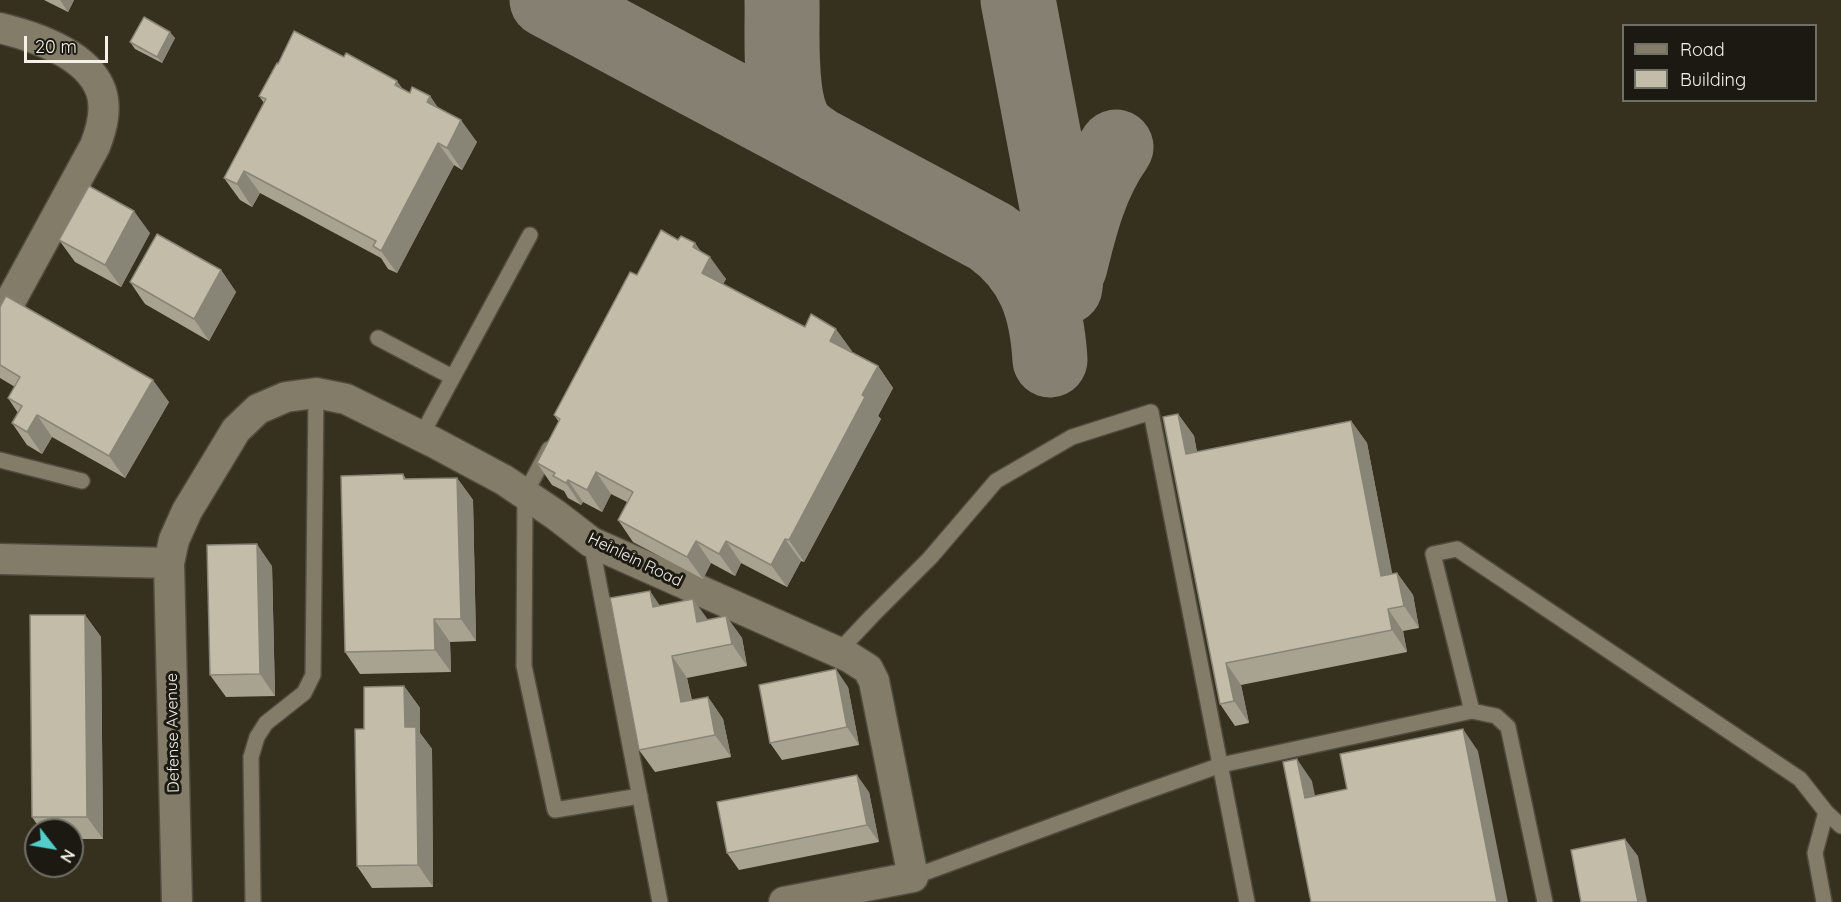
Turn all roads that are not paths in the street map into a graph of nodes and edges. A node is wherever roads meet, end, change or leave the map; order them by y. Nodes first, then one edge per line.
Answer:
1 (0, 28) edge
2 (530, 235) dead end
3 (0, 320) edge
4 (378, 338) dead end
5 (452, 377) junction
6 (316, 393) junction
7 (559, 432) edge
8 (421, 436) junction
9 (0, 460) edge
10 (82, 481) dead end
11 (525, 494) junction
12 (591, 542) junction
13 (0, 559) edge
14 (169, 563) junction
15 (838, 652) junction
16 (1472, 711) junction
17 (1221, 765) junction
18 (639, 796) junction
19 (1826, 812) junction
20 (1841, 826) edge
21 (913, 877) junction
22 (177, 902) edge
23 (253, 902) edge
24 (660, 902) edge
25 (784, 902) edge
26 (1247, 902) edge
27 (1545, 902) edge
28 (1824, 902) edge

1 - 3 street
2 - 5 lane
4 - 5 lane
5 - 8 lane
6 - 8 street, Heinlein Road
6 - 14 street, Heinlein Road
6 - 23 lane
7 - 11 lane
8 - 11 street, Heinlein Road
9 - 10 lane
11 - 12 street, Heinlein Road
11 - 18 lane
12 - 15 street, Heinlein Road
12 - 18 lane
13 - 14 street
14 - 22 street, Defense Avenue
15 - 17 lane
15 - 21 street, Heinlein Road
16 - 17 lane
16 - 19 lane
16 - 27 lane
17 - 21 lane
17 - 26 lane
18 - 24 lane
19 - 20 lane
19 - 28 lane
21 - 25 street

